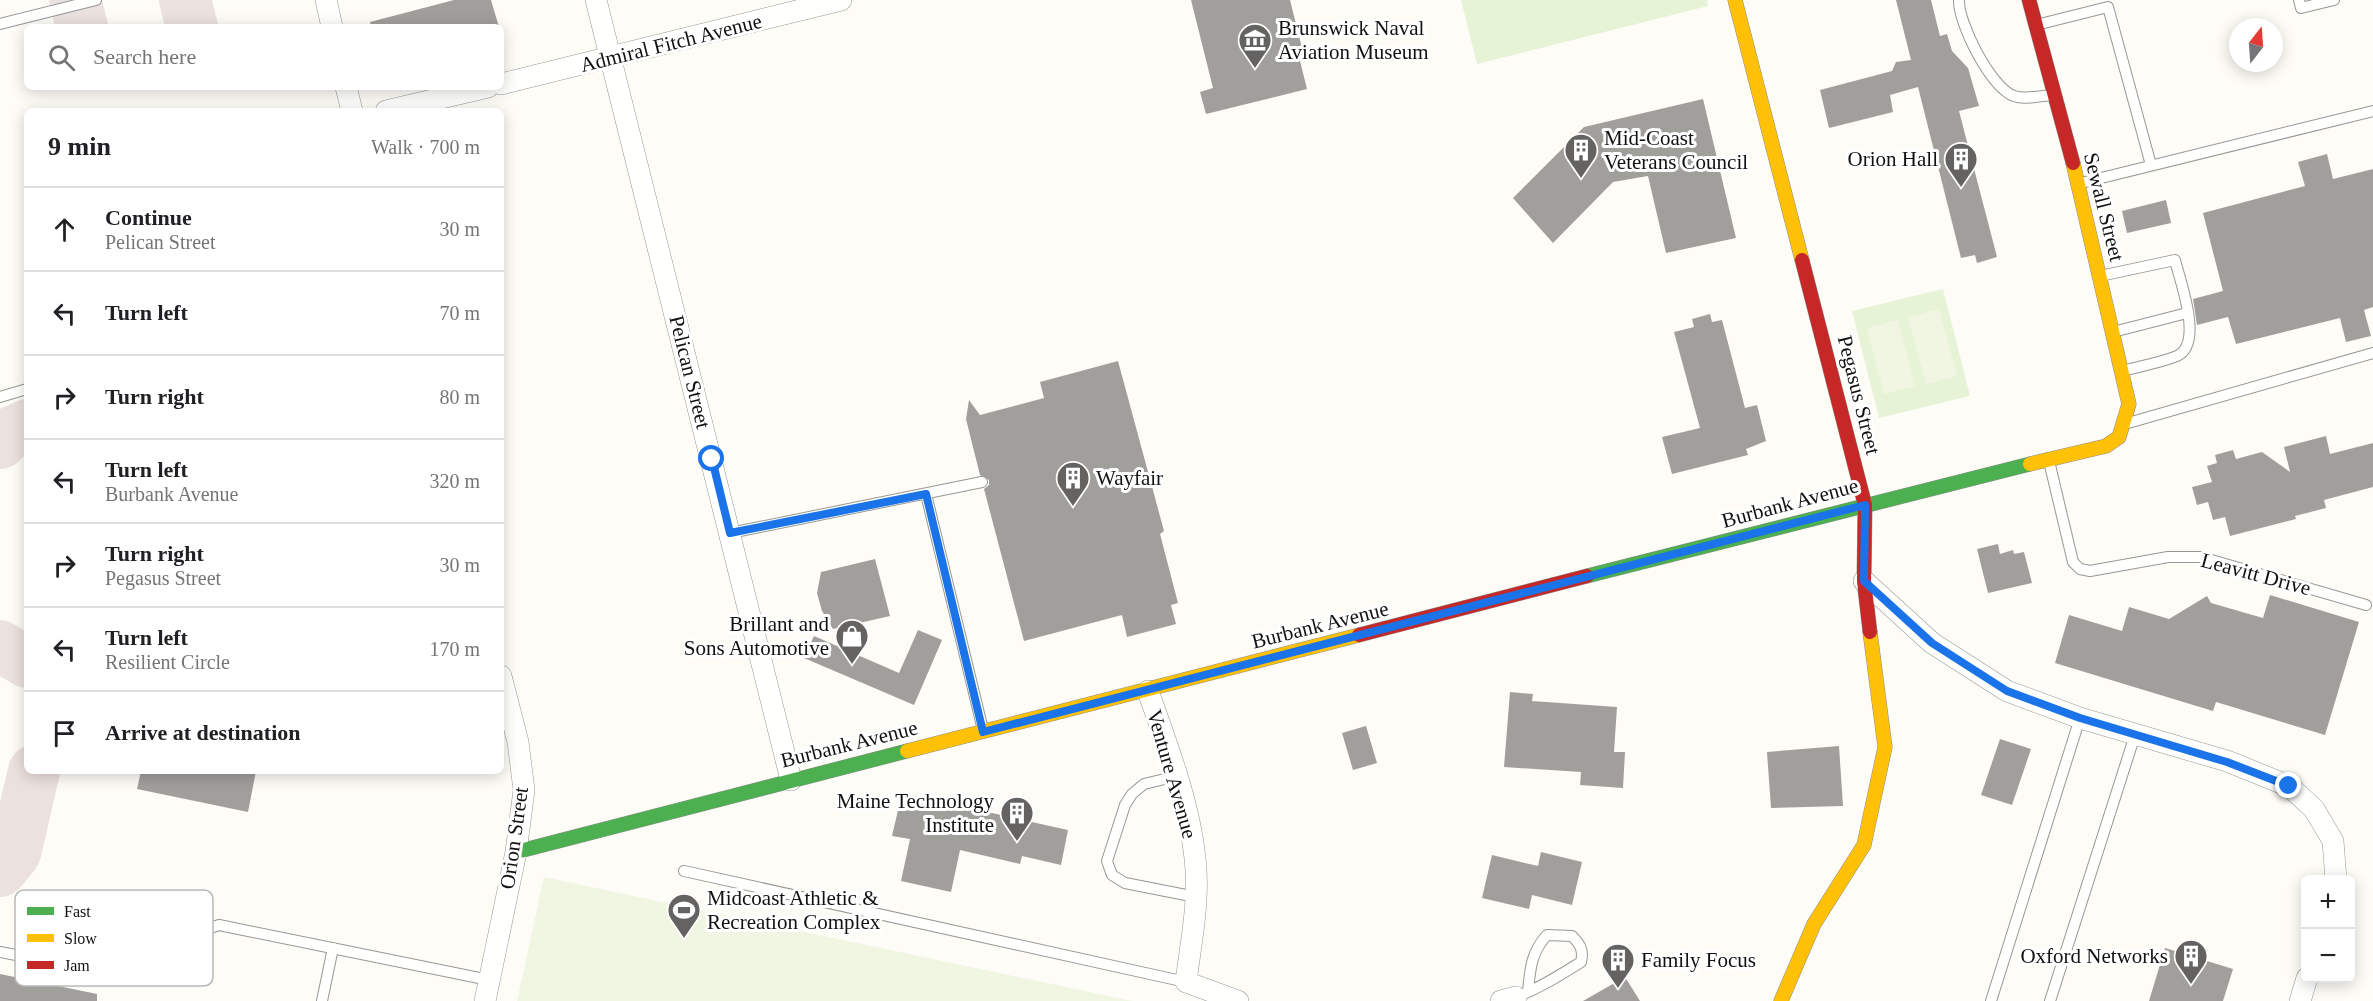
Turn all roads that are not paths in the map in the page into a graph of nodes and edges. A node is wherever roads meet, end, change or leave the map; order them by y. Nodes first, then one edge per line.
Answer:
1 (96, 0) edge
2 (326, 0) edge
3 (596, 0) edge
4 (841, 0) edge
5 (1735, 0) edge
6 (1959, 0) edge
7 (2029, 0) edge
8 (2299, 0) edge
9 (2334, 0) edge
10 (0, 24) edge
11 (331, 24) edge
12 (2036, 25) junction
13 (610, 58) junction
14 (504, 83) edge
15 (347, 90) edge
16 (475, 90) edge
17 (2054, 94) junction
18 (351, 108) edge
19 (399, 108) edge
20 (2373, 111) edge
21 (2151, 165) junction
22 (2078, 183) junction
23 (2100, 276) junction
24 (2187, 313) junction
25 (2113, 332) junction
26 (2373, 353) edge
27 (2122, 372) junction
28 (24, 390) edge
29 (0, 397) edge
30 (2124, 425) junction
31 (2048, 461) junction
32 (982, 483) dead end
33 (926, 494) junction
34 (1865, 505) junction
35 (730, 533) junction
36 (1864, 581) junction
37 (2366, 605) dead end
38 (504, 688) edge
39 (1148, 691) junction
40 (2080, 718) junction
41 (983, 732) junction
42 (2135, 735) junction
43 (1177, 776) junction
44 (791, 780) junction
45 (516, 852) junction
46 (684, 871) dead end
47 (2336, 875) edge
48 (1196, 897) junction
49 (213, 927) edge
50 (333, 948) junction
51 (0, 952) edge
52 (15, 955) edge
53 (489, 980) junction
54 (1186, 982) junction
55 (2305, 983) edge
56 (1515, 997) edge
57 (322, 1001) edge
58 (485, 1001) edge
59 (1238, 1001) edge
60 (1781, 1001) edge
61 (1991, 1001) edge
62 (2050, 1001) edge
63 (2300, 1001) edge

1 - 10 lane
2 - 11 street
3 - 13 street, Pelican Street
4 - 13 street, Admiral Fitch Avenue
5 - 34 street, Pegasus Street
6 - 17 lane
7 - 12 street, Sewall Street
8 - 9 lane
12 - 17 street, Sewall Street
12 - 21 lane
13 - 14 street, Admiral Fitch Avenue
13 - 35 street, Pelican Street
15 - 18 street
16 - 19 street
17 - 22 street, Sewall Street
20 - 21 lane
21 - 22 lane
22 - 23 street, Sewall Street
23 - 24 lane
23 - 25 street, Sewall Street
24 - 25 lane
24 - 27 lane
25 - 27 street, Sewall Street
26 - 30 lane
27 - 30 street, Sewall Street
28 - 29 lane
30 - 31 street, Burbank Avenue
31 - 34 street, Burbank Avenue
31 - 37 lane, Leavitt Drive
32 - 33 lane
33 - 35 lane
33 - 41 lane
34 - 36 street, Pegasus Street
34 - 39 street, Burbank Avenue
35 - 44 street, Pelican Street
36 - 40 street
36 - 60 street, Pegasus Street
38 - 45 street, Orion Street
39 - 41 street, Burbank Avenue
39 - 43 street, Venture Avenue
40 - 42 street
40 - 61 lane
41 - 44 street, Burbank Avenue
42 - 47 street
42 - 62 lane
43 - 48 street, Venture Avenue
43 - 48 lane
44 - 45 street, Burbank Avenue
45 - 53 street, Orion Street
46 - 54 lane
48 - 54 street, Venture Avenue
49 - 50 lane
50 - 53 lane
50 - 57 lane
51 - 52 lane
53 - 58 street, Orion Street
54 - 59 street
55 - 63 street
56 - 56 lane

